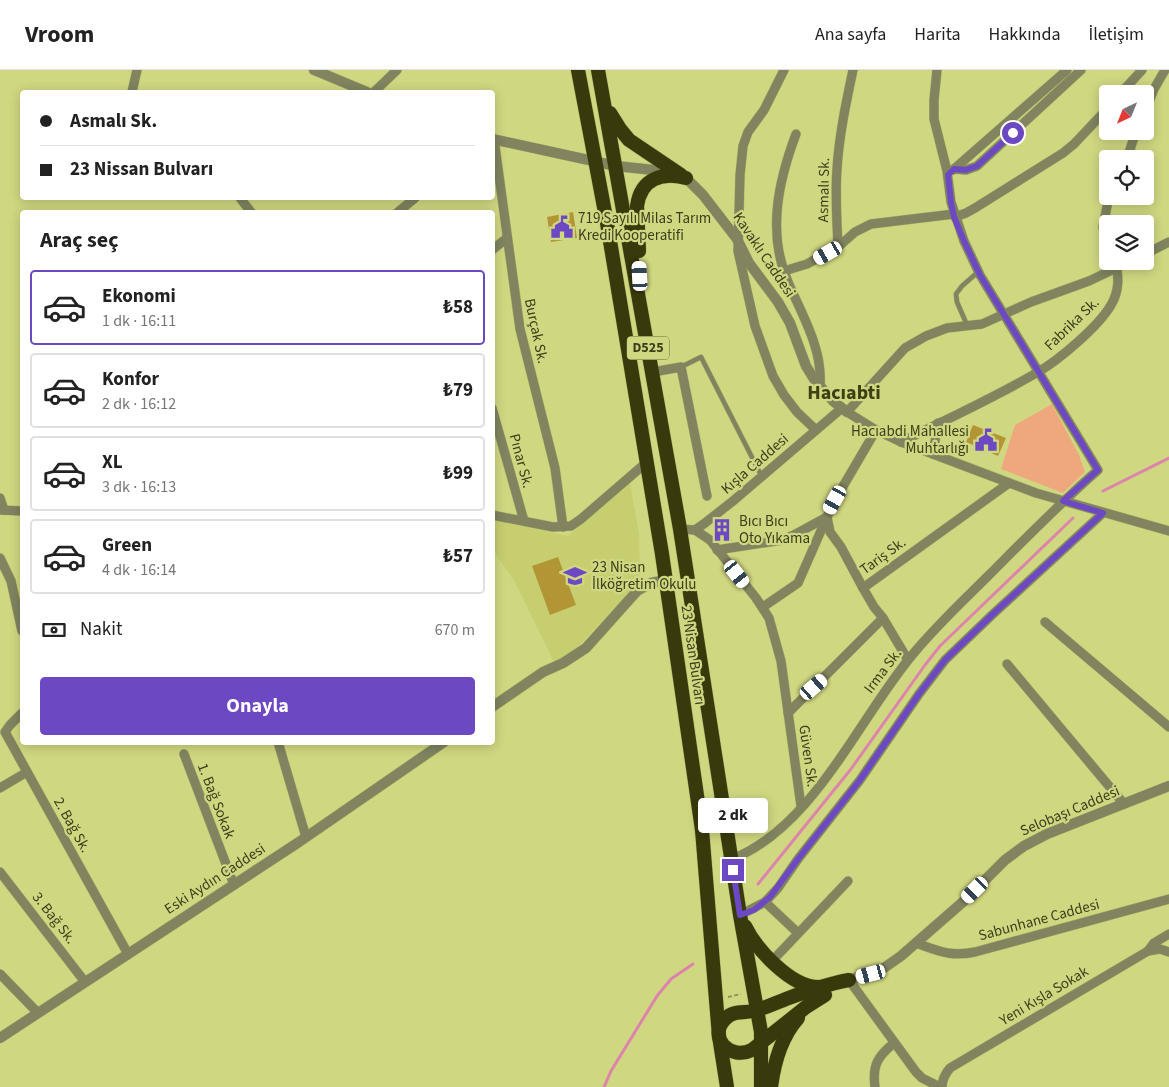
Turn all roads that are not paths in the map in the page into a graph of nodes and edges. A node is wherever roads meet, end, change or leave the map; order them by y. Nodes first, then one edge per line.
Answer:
1 (137, 70) edge
2 (314, 70) edge
3 (397, 70) edge
4 (578, 70) edge
5 (598, 70) edge
6 (784, 70) edge
7 (853, 70) edge
8 (937, 70) edge
9 (1067, 70) edge
10 (1081, 70) edge
11 (1142, 70) edge
12 (1165, 70) edge
13 (1128, 85) edge
14 (1154, 89) edge
15 (132, 90) edge
16 (362, 90) edge
17 (376, 90) edge
18 (604, 100) junction
19 (1099, 118) edge
20 (796, 134) dead end
21 (495, 139) edge
22 (495, 153) edge
23 (596, 162) junction
24 (616, 166) junction
25 (951, 172) junction
26 (686, 178) junction
27 (413, 200) edge
28 (400, 210) edge
29 (954, 215) junction
30 (507, 238) junction
31 (737, 238) junction
32 (1169, 242) edge
33 (838, 247) junction
34 (495, 248) edge
35 (1154, 250) edge
36 (1106, 270) edge
37 (1116, 270) edge
38 (784, 271) junction
39 (978, 272) junction
40 (642, 310) junction
41 (1004, 314) junction
42 (968, 326) junction
43 (681, 367) junction
44 (653, 372) junction
45 (1039, 372) junction
46 (820, 386) junction
47 (844, 410) junction
48 (495, 419) edge
49 (938, 423) junction
50 (816, 430) junction
51 (876, 430) junction
52 (901, 442) junction
53 (933, 454) junction
54 (647, 462) junction
55 (762, 477) junction
56 (1009, 483) junction
57 (707, 496) dead end
58 (0, 498) edge
59 (1063, 501) junction
60 (2, 510) edge
61 (20, 511) edge
62 (1103, 513) junction
63 (495, 516) edge
64 (827, 517) junction
65 (524, 521) junction
66 (564, 527) junction
67 (680, 529) junction
68 (695, 530) junction
69 (1169, 531) edge
70 (717, 550) junction
71 (0, 558) edge
72 (666, 580) junction
73 (863, 588) junction
74 (763, 607) junction
75 (883, 618) junction
76 (20, 622) edge
77 (1045, 622) dead end
78 (908, 660) junction
79 (1007, 664) dead end
80 (495, 705) edge
81 (788, 713) junction
82 (20, 715) edge
83 (1169, 727) edge
84 (3, 733) edge
85 (279, 745) edge
86 (440, 745) edge
87 (184, 754) dead end
88 (28, 772) junction
89 (1169, 786) edge
90 (0, 788) edge
91 (1124, 804) junction
92 (801, 806) junction
93 (306, 837) junction
94 (732, 859) junction
95 (0, 872) edge
96 (848, 881) dead end
97 (234, 885) junction
98 (1169, 899) edge
99 (765, 902) junction
100 (740, 915) junction
101 (798, 933) junction
102 (1169, 934) edge
103 (916, 943) junction
104 (1148, 951) junction
105 (1168, 951) edge
106 (128, 954) junction
107 (772, 961) junction
108 (0, 974) edge
109 (849, 980) junction
110 (86, 982) junction
111 (823, 991) junction
112 (757, 1010) junction
113 (742, 1012) junction
114 (38, 1013) junction
115 (720, 1036) junction
116 (0, 1038) edge
117 (758, 1041) junction
118 (894, 1043) junction
119 (727, 1087) edge
120 (761, 1087) edge
121 (770, 1087) edge
122 (875, 1087) edge
123 (941, 1087) edge

1 - 15 street
2 - 16 street
3 - 17 street
4 - 23 highway, D525
5 - 18 highway, D525
6 - 31 street
7 - 33 street, Asmalı Sk.
8 - 25 street
9 - 25 street
10 - 25 street
11 - 13 street
12 - 14 street
18 - 24 highway, D525
18 - 26 highway
19 - 29 street
20 - 38 street
21 - 23 street, Kavaklı Caddesi
22 - 30 street, Burçak Sk.
23 - 24 street, Kavaklı Caddesi
23 - 54 highway, 23 Nisan Bulvarı / D525
24 - 26 street, Kavaklı Caddesi
24 - 40 highway, 23 Nisan Bulvarı / D525
25 - 29 street
26 - 31 street, Kavaklı Caddesi
26 - 40 highway
27 - 28 street
29 - 33 street
29 - 39 street
30 - 34 street
30 - 66 street, Burçak Sk.
31 - 46 street, Kavaklı Caddesi
31 - 50 street
32 - 35 street
33 - 38 street
36 - 41 street, Kışla Caddesi
37 - 45 street, Fabrika Sk.
38 - 46 street
39 - 41 street
39 - 42 lane
40 - 44 highway, 23 Nisan Bulvarı / D525
41 - 42 street, Kışla Caddesi
41 - 45 street
42 - 47 street, Kışla Caddesi
43 - 44 street
43 - 55 lane
43 - 57 street
44 - 67 highway, 23 Nisan Bulvarı / D525
45 - 49 street, Fabrika Sk.
45 - 59 street, Irma Sk.
46 - 47 street, Kavaklı Caddesi
47 - 50 street, Kışla Caddesi
47 - 51 street
48 - 65 street, Pınar Sk.
49 - 52 street, Fabrika Sk.
49 - 53 street
50 - 55 street, Kışla Caddesi
51 - 52 street
51 - 64 street
52 - 53 street
53 - 56 street
54 - 66 street
54 - 72 highway, 23 Nisan Bulvarı / D525
55 - 68 street, Kışla Caddesi
56 - 59 street
56 - 73 street, Tariş Sk.
58 - 60 street
59 - 62 street
59 - 78 street, Irma Sk.
60 - 61 street
62 - 69 street
62 - 99 street
63 - 65 street
64 - 70 street
64 - 73 street
64 - 74 street
65 - 66 street
67 - 68 street
67 - 94 highway, 23 Nisan Bulvarı / D525
68 - 70 street, Güven Sk.
70 - 74 street, Güven Sk.
71 - 76 street
72 - 80 street
72 - 115 highway, 23 Nisan Bulvarı / D525
73 - 75 street, Tariş Sk.
74 - 81 street, Güven Sk.
75 - 78 street, Tariş Sk.
75 - 81 street
77 - 83 street
78 - 92 street, Irma Sk.
79 - 91 street
81 - 92 street, Güven Sk.
82 - 84 street, 2. Bağ Sk.
84 - 88 street, 2. Bağ Sk.
85 - 93 street
86 - 93 street, Eski Aydın Caddesi
87 - 97 street, 1. Bağ Sokak
88 - 90 street
88 - 106 street, 2. Bağ Sk.
89 - 91 street, Selobaşı Caddesi
91 - 103 street, Selobaşı Caddesi
92 - 94 street, Irma Sk.
93 - 97 street, Eski Aydın Caddesi
94 - 100 highway, D525
95 - 110 street, 3. Bağ Sk.
96 - 101 street
97 - 106 street, Eski Aydın Caddesi
98 - 103 street, Sabunhane Caddesi
99 - 100 street
99 - 101 street
100 - 107 highway
100 - 112 highway, D525
101 - 107 street
102 - 104 street, Yeni Kışla Sokak
103 - 109 street, Selobaşı Caddesi
104 - 105 street
104 - 123 street, Yeni Kışla Sokak
106 - 110 street, Eski Aydın Caddesi
107 - 111 highway
108 - 114 street
109 - 111 highway
109 - 118 street
110 - 114 street, Eski Aydın Caddesi
111 - 112 highway
111 - 117 highway
111 - 121 highway
112 - 113 highway
112 - 117 highway, D525
113 - 115 highway
113 - 117 highway
114 - 116 street, Eski Aydın Caddesi
115 - 117 highway
115 - 119 highway, D525
117 - 120 highway, D525
118 - 122 street
118 - 123 street

